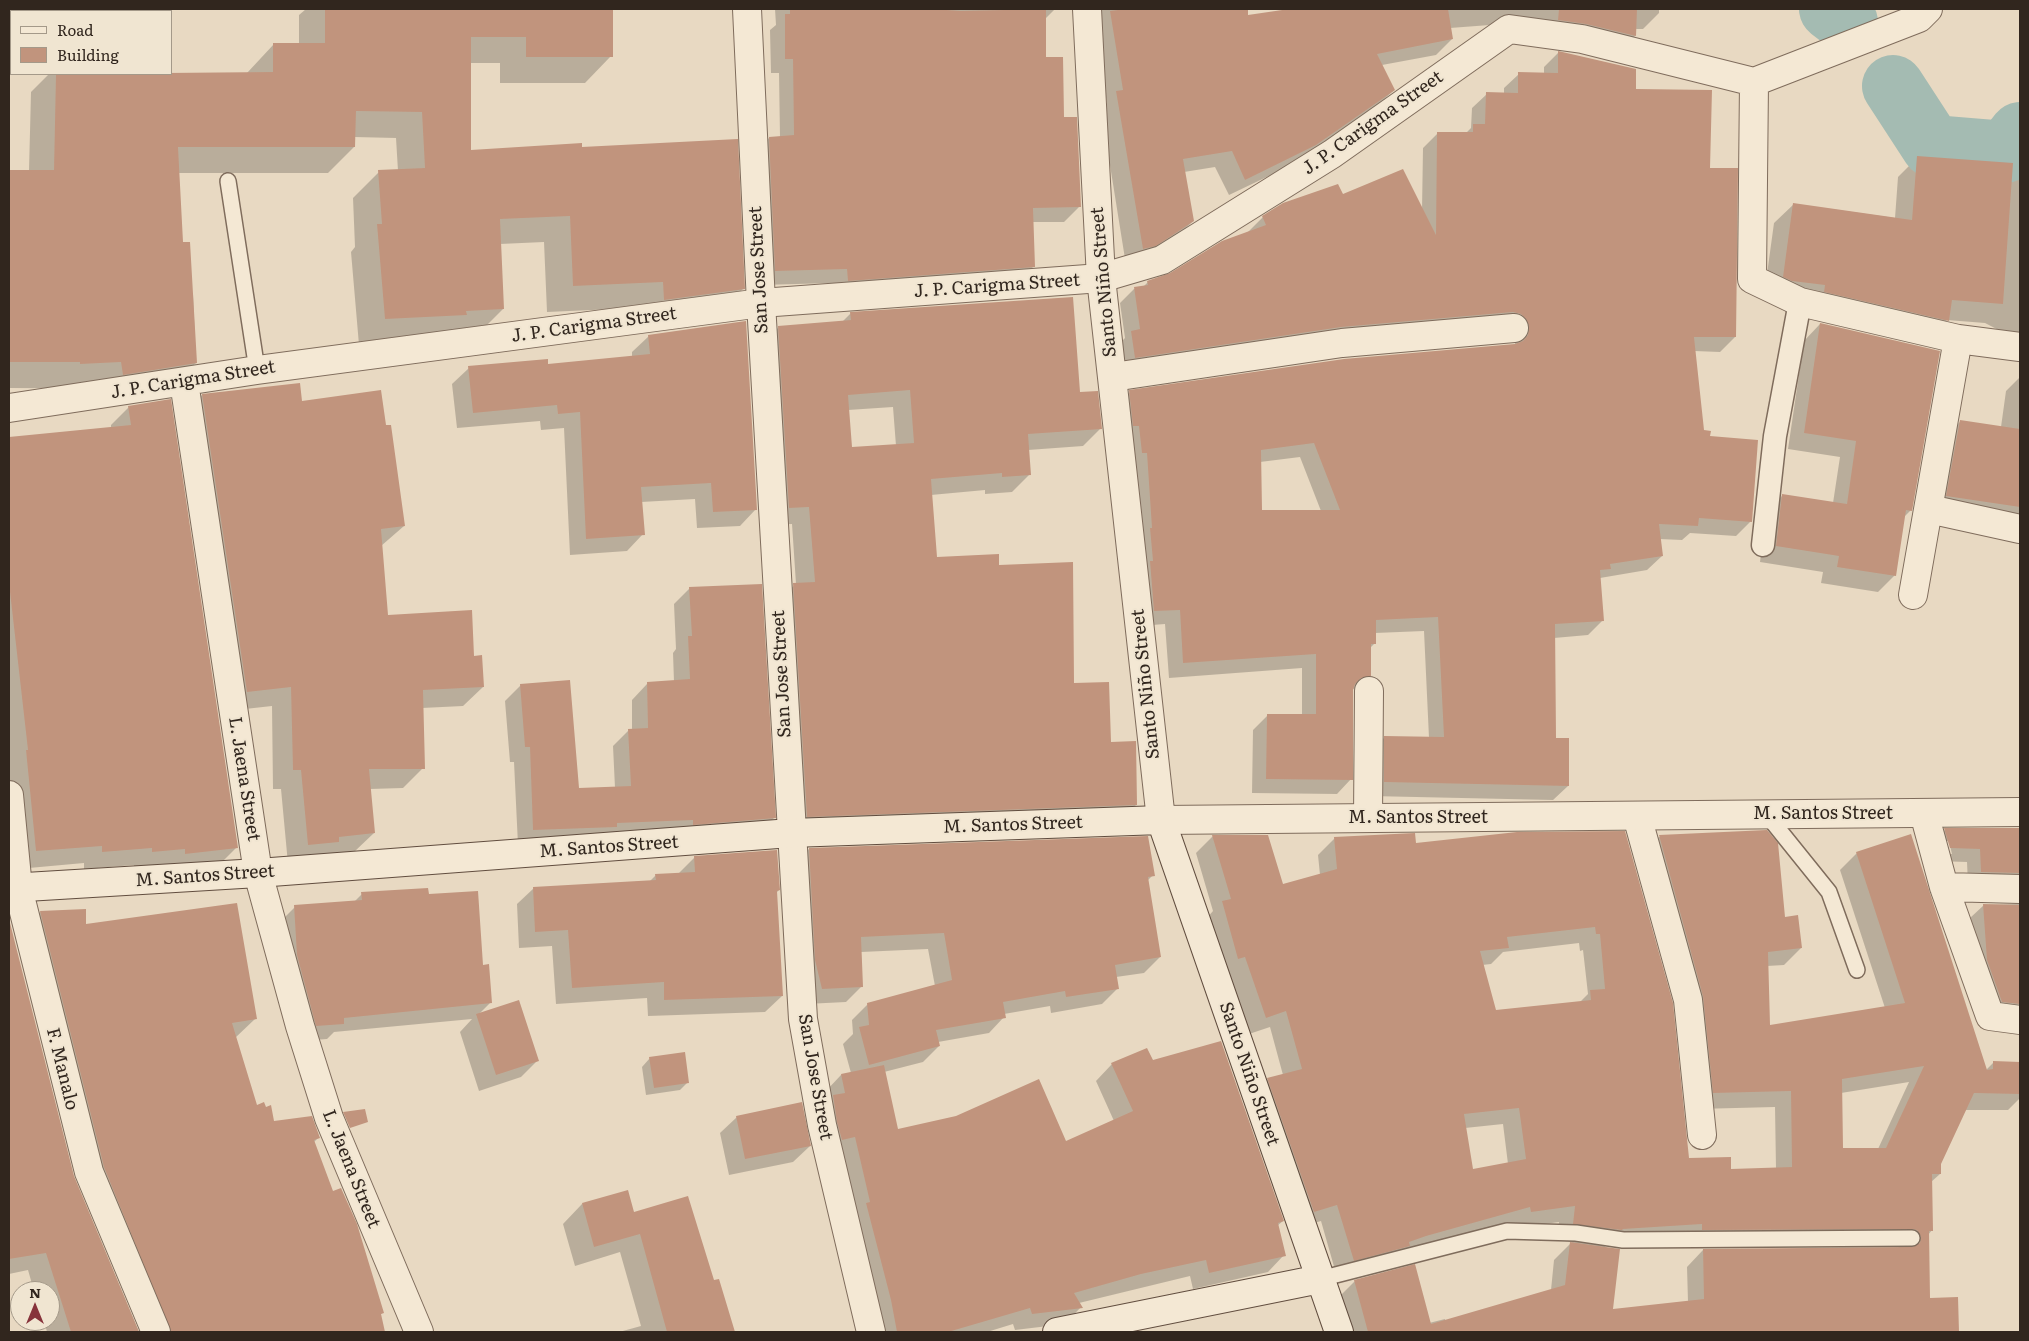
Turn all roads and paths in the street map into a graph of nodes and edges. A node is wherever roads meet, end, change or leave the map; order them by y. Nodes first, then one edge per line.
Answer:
1 (747, 9) edge
2 (1087, 9) edge
3 (1923, 13) edge
4 (1754, 82) junction
5 (228, 181) dead end
6 (1101, 278) junction
7 (1800, 302) junction
8 (761, 303) junction
9 (1514, 328) dead end
10 (1958, 339) junction
11 (2020, 347) edge
12 (257, 370) junction
13 (1113, 377) junction
14 (184, 382) junction
15 (9, 408) edge
16 (1929, 509) junction
17 (2020, 530) edge
18 (1763, 545) dead end
19 (1914, 595) dead end
20 (1369, 691) dead end
21 (9, 795) edge
22 (2020, 812) edge
23 (1924, 813) junction
24 (1767, 814) junction
25 (1637, 816) junction
26 (1368, 818) junction
27 (1161, 820) junction
28 (791, 833) junction
29 (258, 873) junction
30 (1944, 887) junction
31 (13, 888) edge
32 (2020, 889) edge
33 (1857, 970) dead end
34 (2020, 1020) edge
35 (1702, 1135) dead end
36 (1912, 1238) dead end
37 (1320, 1279) junction
38 (156, 1332) edge
39 (418, 1332) edge
40 (870, 1332) edge
41 (1058, 1332) edge
42 (1339, 1332) edge

1 - 8 street, San Jose Street
2 - 6 street, Santo Niño Street
3 - 4 street
4 - 6 street, J. P. Carigma Street
4 - 7 street
5 - 12 lane
6 - 8 street, J. P. Carigma Street
6 - 13 street, Santo Niño Street
7 - 10 street
7 - 18 street
8 - 12 street, J. P. Carigma Street
8 - 28 street, San Jose Street
9 - 13 street
10 - 11 street
10 - 16 street
12 - 14 street, J. P. Carigma Street
13 - 27 street, Santo Niño Street
14 - 15 street, J. P. Carigma Street
14 - 29 street, L. Jaena Street
16 - 17 street
16 - 19 street
20 - 26 street
21 - 31 street, F. Manalo
22 - 23 street, M. Santos Street
23 - 24 street, M. Santos Street
23 - 30 street
24 - 25 street, M. Santos Street
24 - 33 lane
25 - 26 street, M. Santos Street
25 - 35 street
26 - 27 street, M. Santos Street
27 - 28 street, M. Santos Street
27 - 37 street, Santo Niño Street
28 - 29 street, M. Santos Street
28 - 40 street, San Jose Street
29 - 31 street, M. Santos Street
29 - 39 street, L. Jaena Street
30 - 32 street
30 - 34 street
31 - 38 street, F. Manalo
36 - 37 lane
37 - 41 street
37 - 42 street, Santo Niño Street

